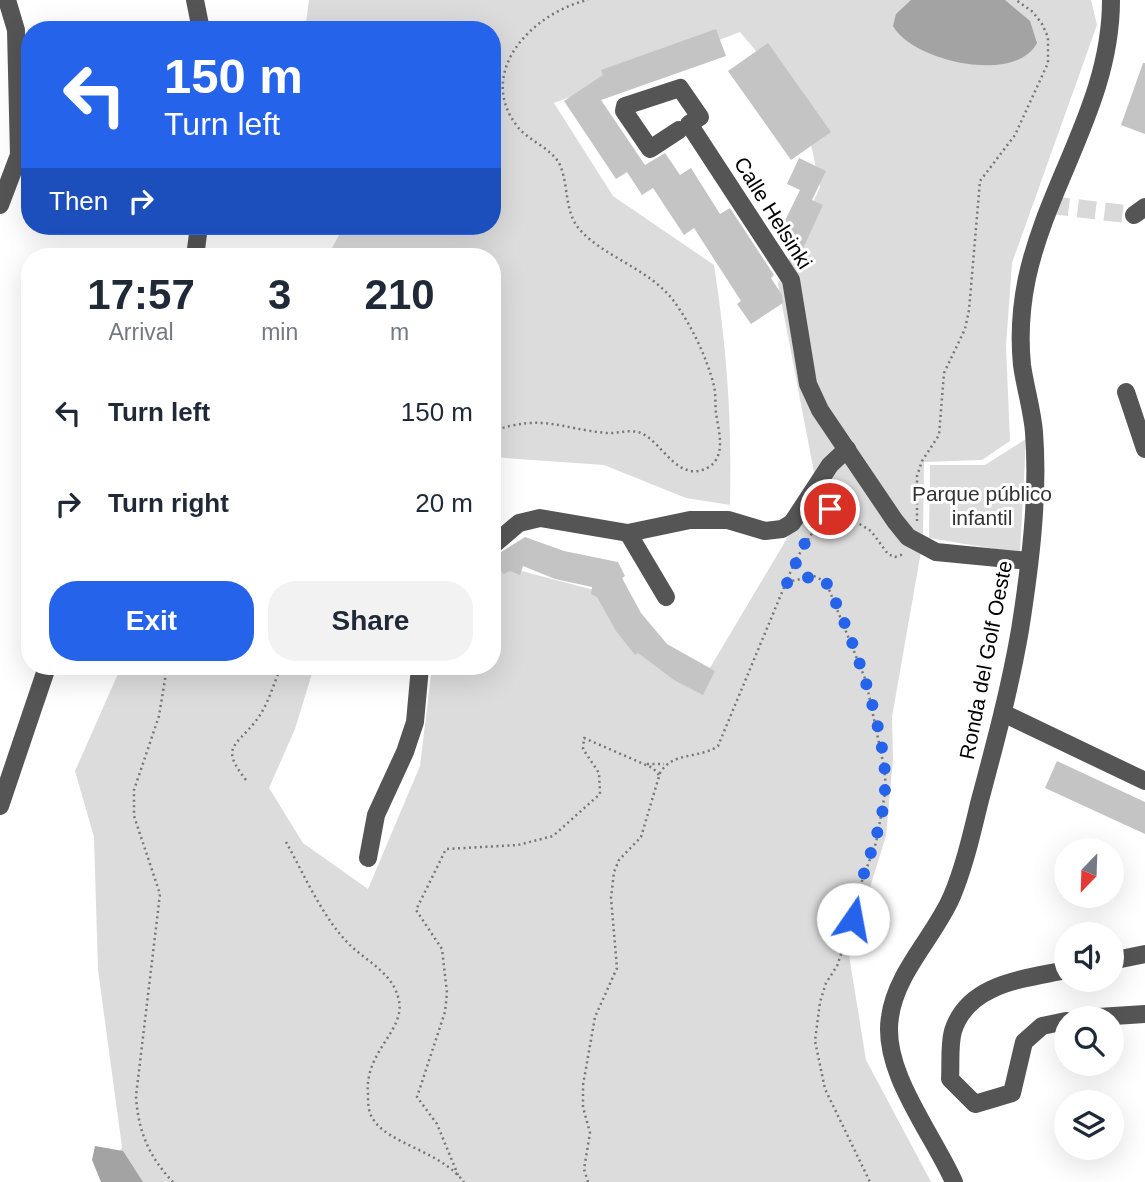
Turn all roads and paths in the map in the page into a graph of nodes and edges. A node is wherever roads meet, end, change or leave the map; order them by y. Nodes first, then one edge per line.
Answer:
1 (7, 0) edge
2 (195, 0) edge
3 (589, 0) edge
4 (1016, 0) edge
5 (1111, 0) edge
6 (199, 21) edge
7 (501, 82) edge
8 (501, 82) edge
9 (679, 130) dead end
10 (0, 205) edge
11 (1126, 392) dead end
12 (501, 429) edge
13 (847, 449) junction
14 (1145, 449) edge
15 (915, 531) dead end
16 (628, 533) junction
17 (501, 538) edge
18 (911, 546) dead end
19 (1029, 561) junction
20 (787, 583) junction
21 (666, 597) dead end
22 (44, 675) edge
23 (166, 675) edge
24 (278, 675) edge
25 (420, 675) edge
26 (1003, 713) junction
27 (639, 762) junction
28 (668, 764) junction
29 (659, 776) junction
30 (246, 780) dead end
31 (1145, 781) edge
32 (0, 806) edge
33 (286, 842) dead end
34 (368, 858) dead end
35 (1145, 954) edge
36 (1124, 958) edge
37 (1054, 972) edge
38 (1145, 1014) edge
39 (1124, 1015) edge
40 (1054, 1024) edge
41 (458, 1175) junction
42 (173, 1182) edge
43 (464, 1182) edge
44 (588, 1182) edge
45 (870, 1182) edge
46 (954, 1182) edge

1 - 10 street
2 - 6 street
3 - 7 path
4 - 15 path
5 - 19 street, Ronda del Golf Oeste
8 - 12 path
9 - 13 street, Calle Helsinki
11 - 14 street
13 - 16 street
13 - 19 street, Calle Helsinki
16 - 17 street
16 - 21 street
18 - 20 path
19 - 26 street, Ronda del Golf Oeste
20 - 28 path
20 - 45 path
22 - 32 street
23 - 42 path
24 - 30 path
25 - 34 street
26 - 31 street
26 - 46 street, Ronda del Golf Oeste
27 - 28 path
27 - 29 path
27 - 41 path
28 - 29 path
29 - 44 path
33 - 41 path
35 - 36 street
37 - 40 street
38 - 39 street
41 - 43 path

